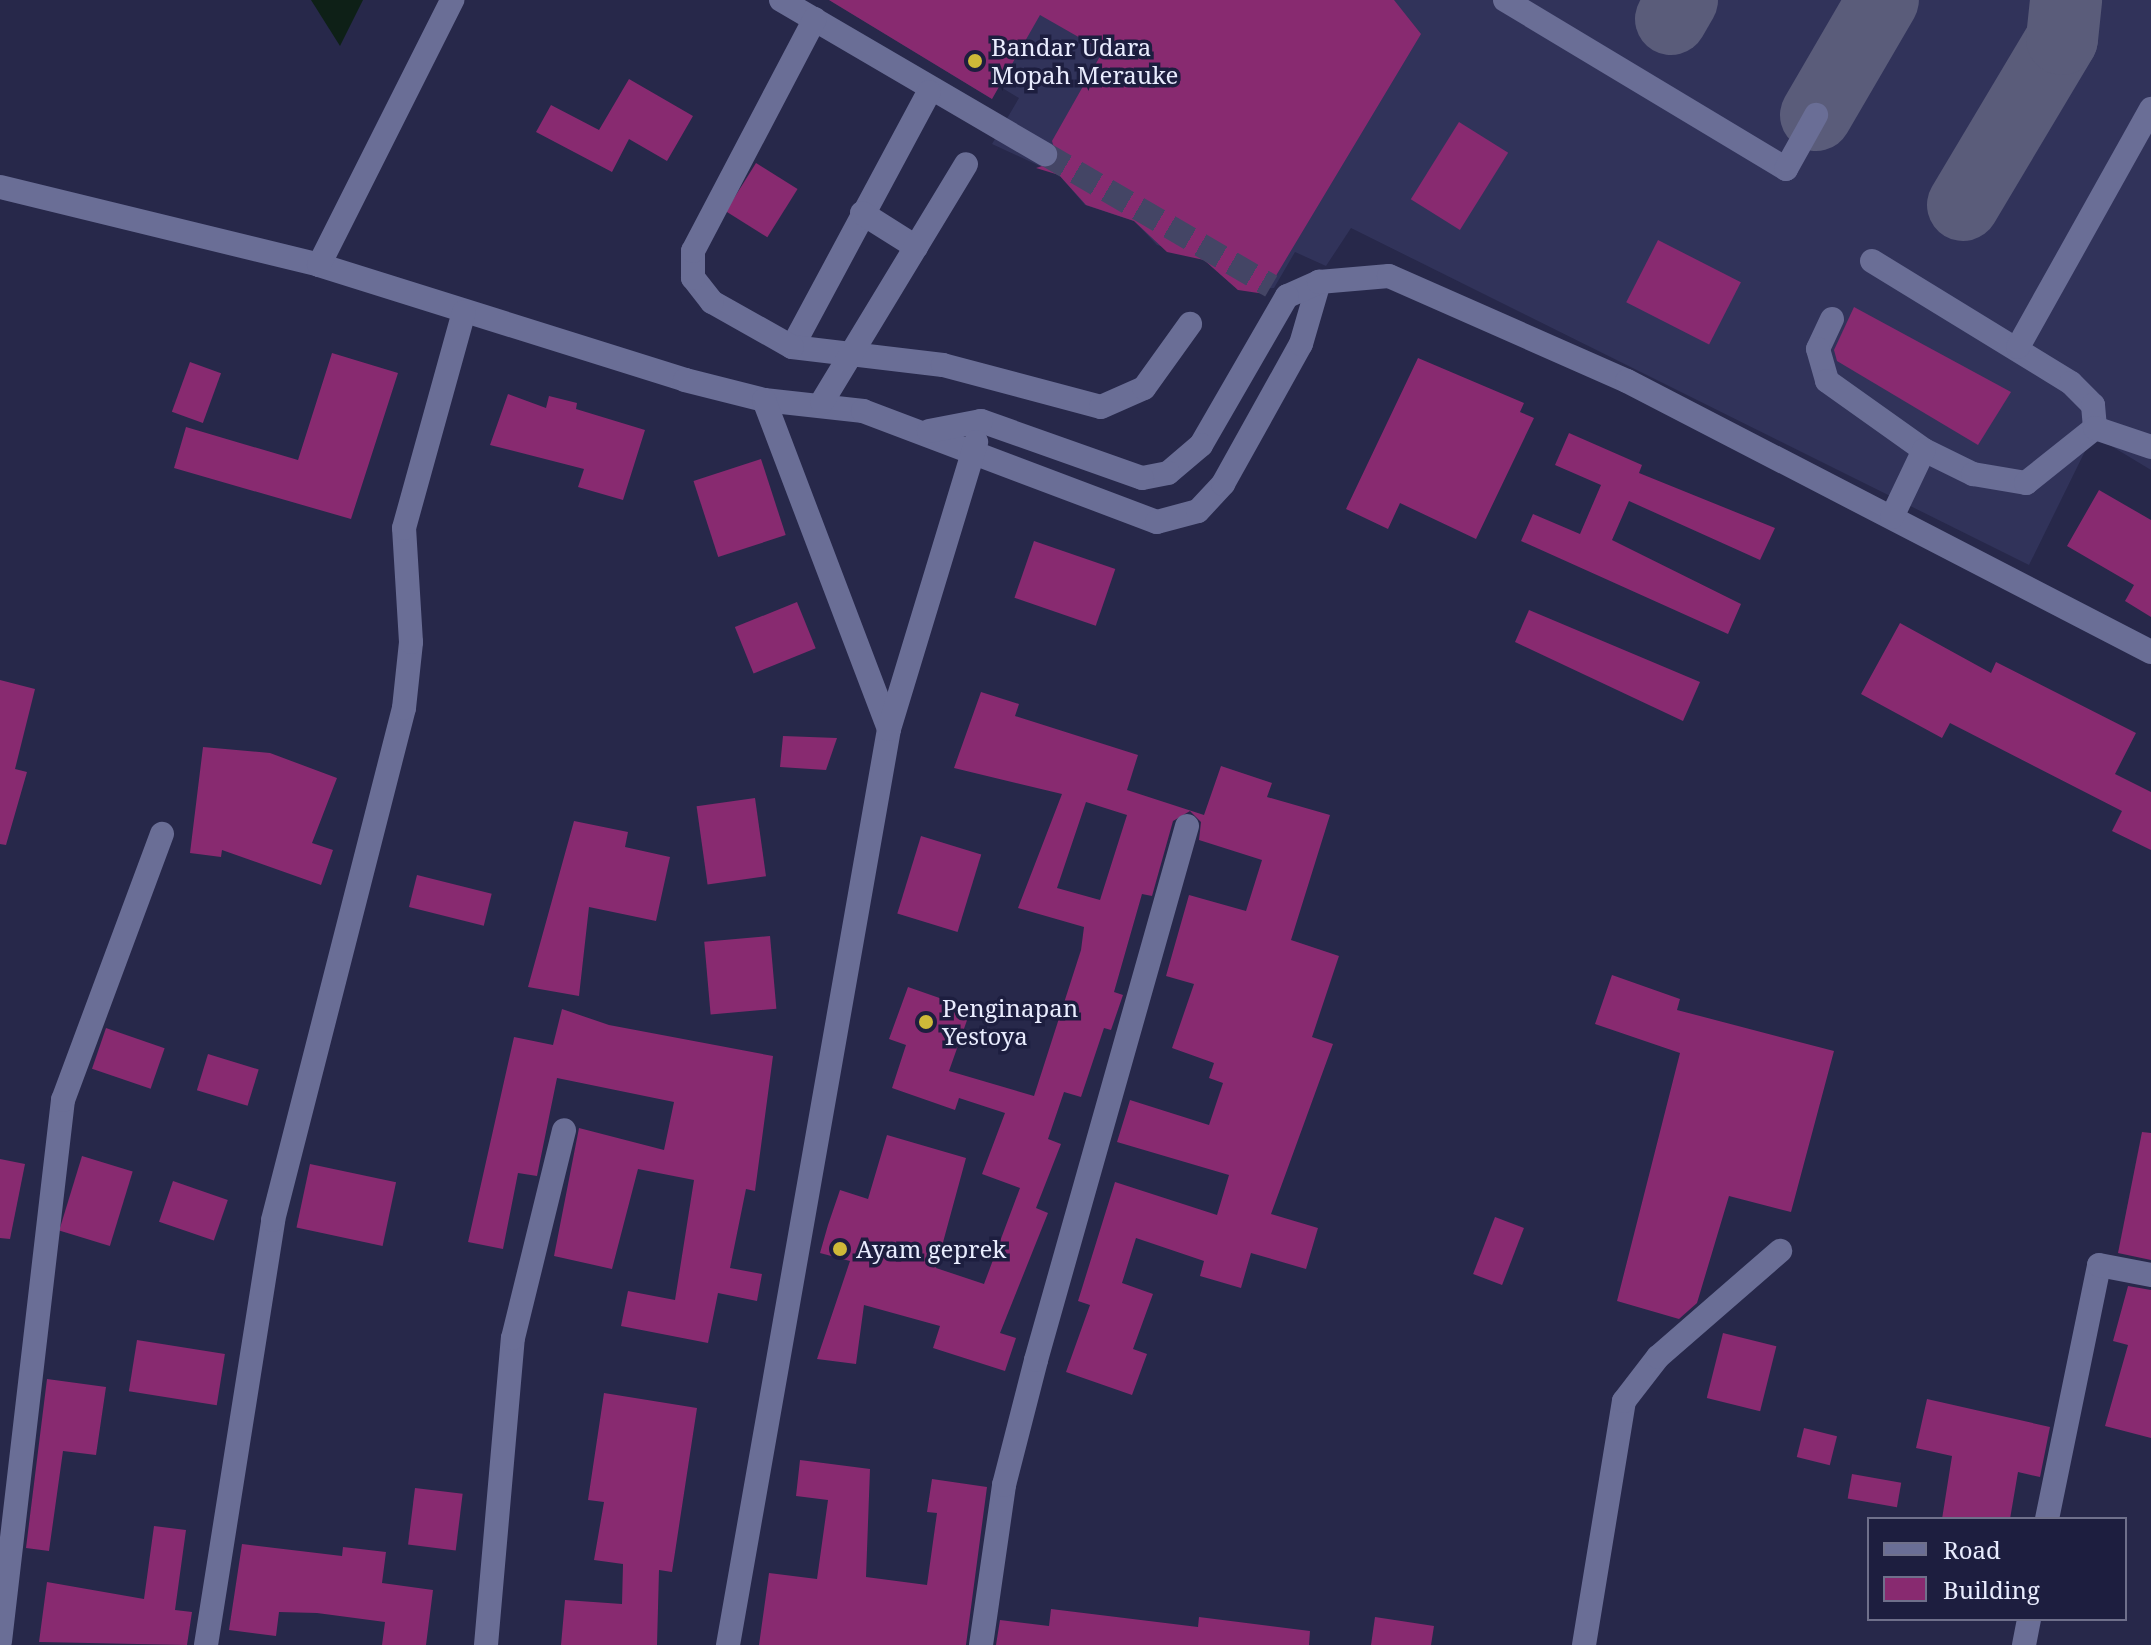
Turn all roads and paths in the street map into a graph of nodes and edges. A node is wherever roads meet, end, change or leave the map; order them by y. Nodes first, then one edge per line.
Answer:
1 (452, 0) edge
2 (781, 0) edge
3 (1505, 0) edge
4 (815, 19) junction
5 (929, 92) junction
6 (2151, 109) edge
7 (1816, 115) dead end
8 (1045, 154) tunnel mouth
9 (966, 164) dead end
10 (0, 187) edge
11 (862, 213) junction
12 (916, 247) junction
13 (1872, 261) dead end
14 (319, 265) junction
15 (1319, 282) junction
16 (1279, 291) junction
17 (464, 312) junction
18 (1314, 312) junction
19 (1832, 319) dead end
20 (1190, 324) dead end
21 (792, 347) junction
22 (2018, 347) junction
23 (851, 354) junction
24 (764, 400) junction
25 (822, 402) junction
26 (981, 421) junction
27 (2095, 428) junction
28 (929, 431) junction
29 (2151, 447) edge
30 (1924, 450) junction
31 (973, 457) junction
32 (1892, 517) junction
33 (2151, 652) edge
34 (889, 729) junction
35 (1187, 826) dead end
36 (162, 834) dead end
37 (564, 1130) dead end
38 (1780, 1251) dead end
39 (2151, 1275) edge
40 (2047, 1517) edge
41 (2029, 1621) edge
42 (0, 1641) edge
43 (206, 1645) edge
44 (486, 1645) edge
45 (728, 1645) edge
46 (981, 1645) edge
47 (1584, 1645) edge
48 (2024, 1645) edge

1 - 14 street
2 - 4 street
3 - 7 street
4 - 5 street
4 - 21 street
5 - 8 street
5 - 11 street
6 - 22 street
9 - 12 street
10 - 14 street
11 - 12 street
11 - 21 street
12 - 23 street
13 - 22 street
14 - 17 street
15 - 16 street
15 - 18 street
15 - 32 street
16 - 18 street
16 - 26 street
17 - 24 street
17 - 43 street
18 - 31 street
19 - 30 street
20 - 23 street
21 - 23 street
22 - 27 street
23 - 25 street
24 - 25 street
24 - 34 street
25 - 28 street
26 - 28 street
26 - 31 street
27 - 29 street
27 - 30 street
28 - 31 street
30 - 32 street
31 - 34 street
32 - 33 street
34 - 45 street
35 - 46 street
36 - 42 street
37 - 44 street
38 - 47 street
39 - 40 street
41 - 48 street

